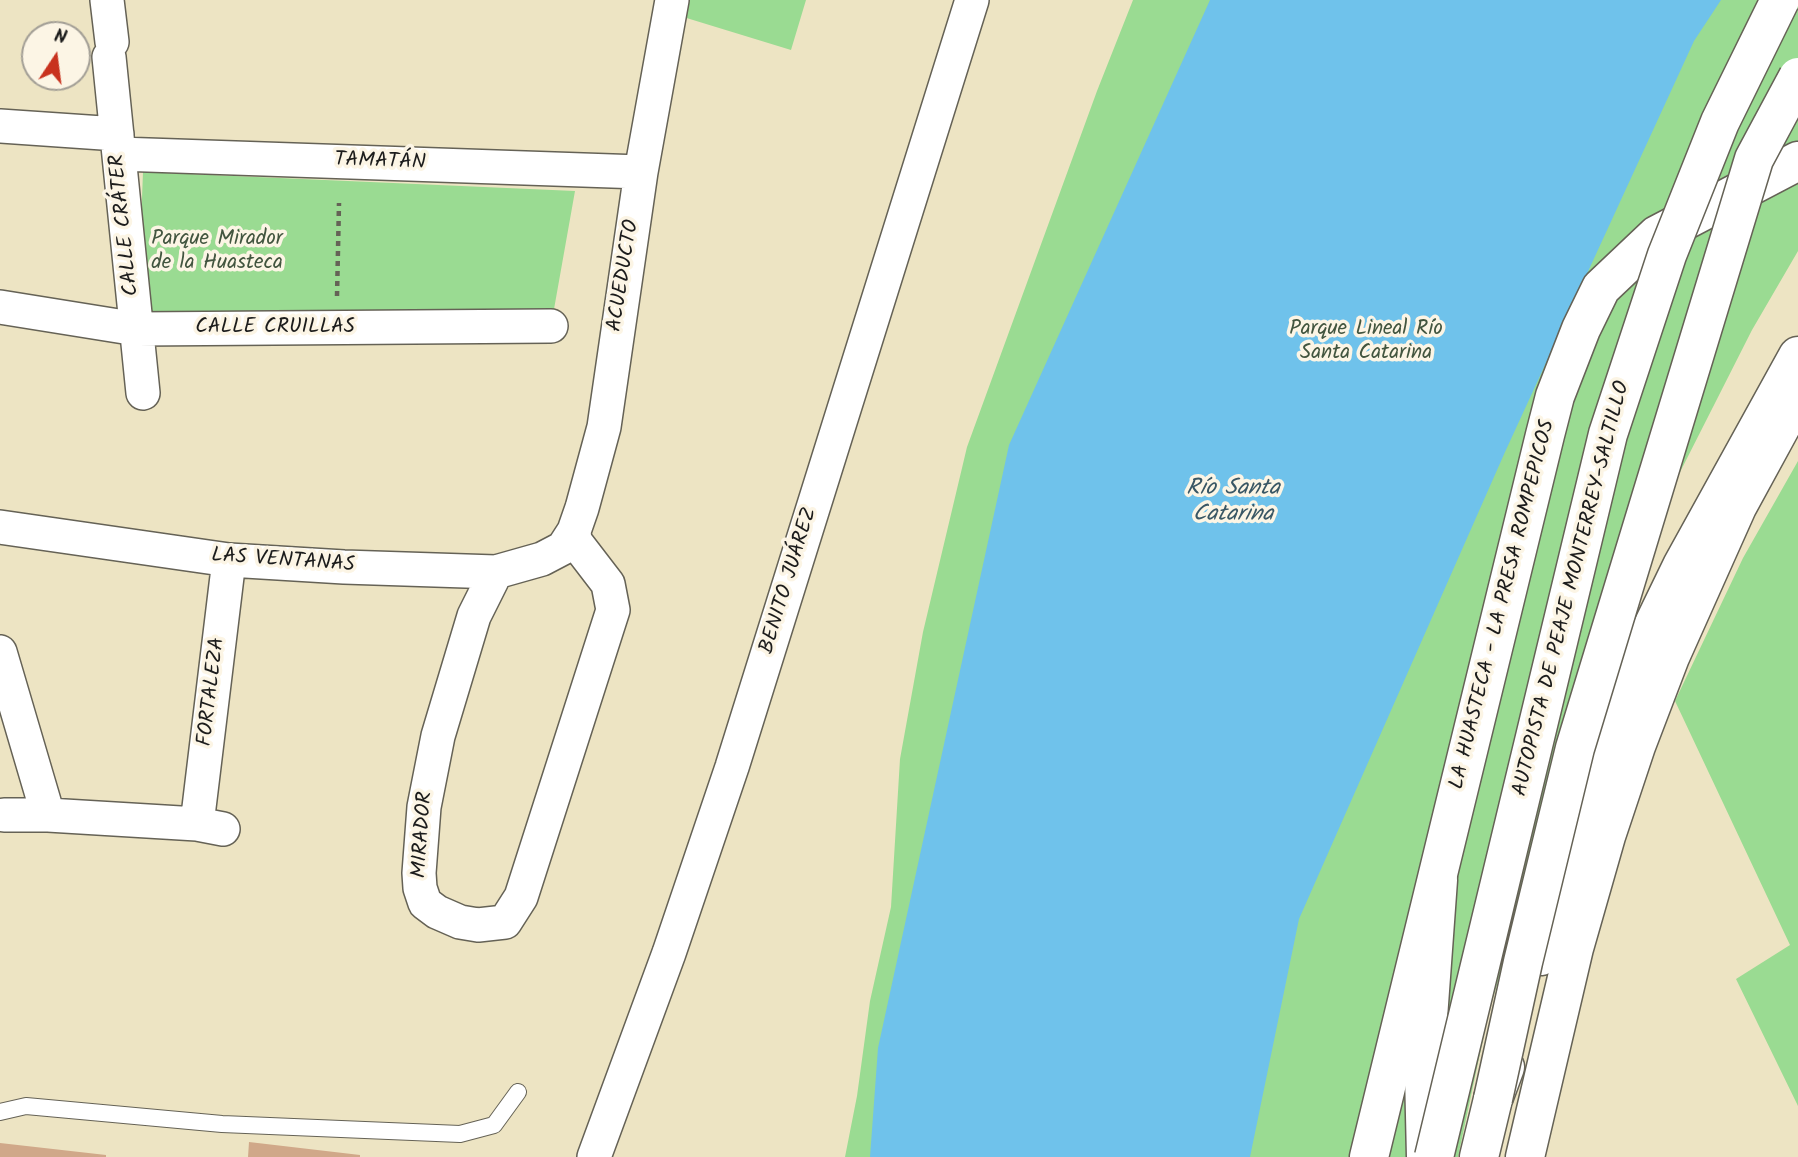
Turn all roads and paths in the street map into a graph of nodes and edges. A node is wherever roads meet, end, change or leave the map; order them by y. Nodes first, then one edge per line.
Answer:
1 (107, 0) edge
2 (672, 0) edge
3 (972, 0) edge
4 (1780, 0) edge
5 (1798, 77) edge
6 (0, 127) edge
7 (118, 144) junction
8 (1798, 161) edge
9 (641, 172) junction
10 (339, 203) dead end
11 (0, 307) edge
12 (551, 326) dead end
13 (337, 328) junction
14 (137, 329) junction
15 (1798, 356) edge
16 (143, 393) dead end
17 (1798, 395) edge
18 (0, 527) edge
19 (568, 540) junction
20 (229, 560) junction
21 (496, 572) junction
22 (0, 652) edge
23 (4, 815) dead end
24 (48, 816) junction
25 (1438, 880) junction
26 (518, 1092) dead end
27 (1493, 1099) junction
28 (0, 1112) edge
29 (594, 1157) edge
30 (1369, 1157) edge
31 (1426, 1157) edge
32 (1434, 1157) edge
33 (1479, 1157) edge
34 (1525, 1157) edge

1 - 7 street, CALLE CRÁTER
2 - 9 street, ACUEDUCTO
3 - 29 street, BENITO JUÁREZ
4 - 32 main road, AUTOPISTA DE PEAJE MONTERREY-SALTILLO, bridge
5 - 27 main road, AUTOPISTA DE PEAJE MONTERREY-SALTILLO, bridge
6 - 7 street, TAMATÁN
7 - 9 street, TAMATÁN
7 - 14 street, CALLE CRÁTER
8 - 25 main road, LA HUASTECA - LA PRESA ROMPEPICOS
9 - 19 street, ACUEDUCTO
10 - 13 path
11 - 14 street, CALLE CRUILLAS
12 - 13 street, CALLE CRUILLAS
13 - 14 street, CALLE CRUILLAS
14 - 16 street, CALLE CRÁTER
15 - 27 main road
17 - 34 main road
18 - 20 street, LAS VENTANAS
19 - 21 street, LAS VENTANAS
19 - 21 street, MIRADOR
20 - 21 street, LAS VENTANAS
20 - 24 street, FORTALEZA
22 - 24 street
23 - 24 street, FORTALEZA
25 - 30 main road, LA HUASTECA - LA PRESA ROMPEPICOS
25 - 31 main road
26 - 28 lane
27 - 33 main road

